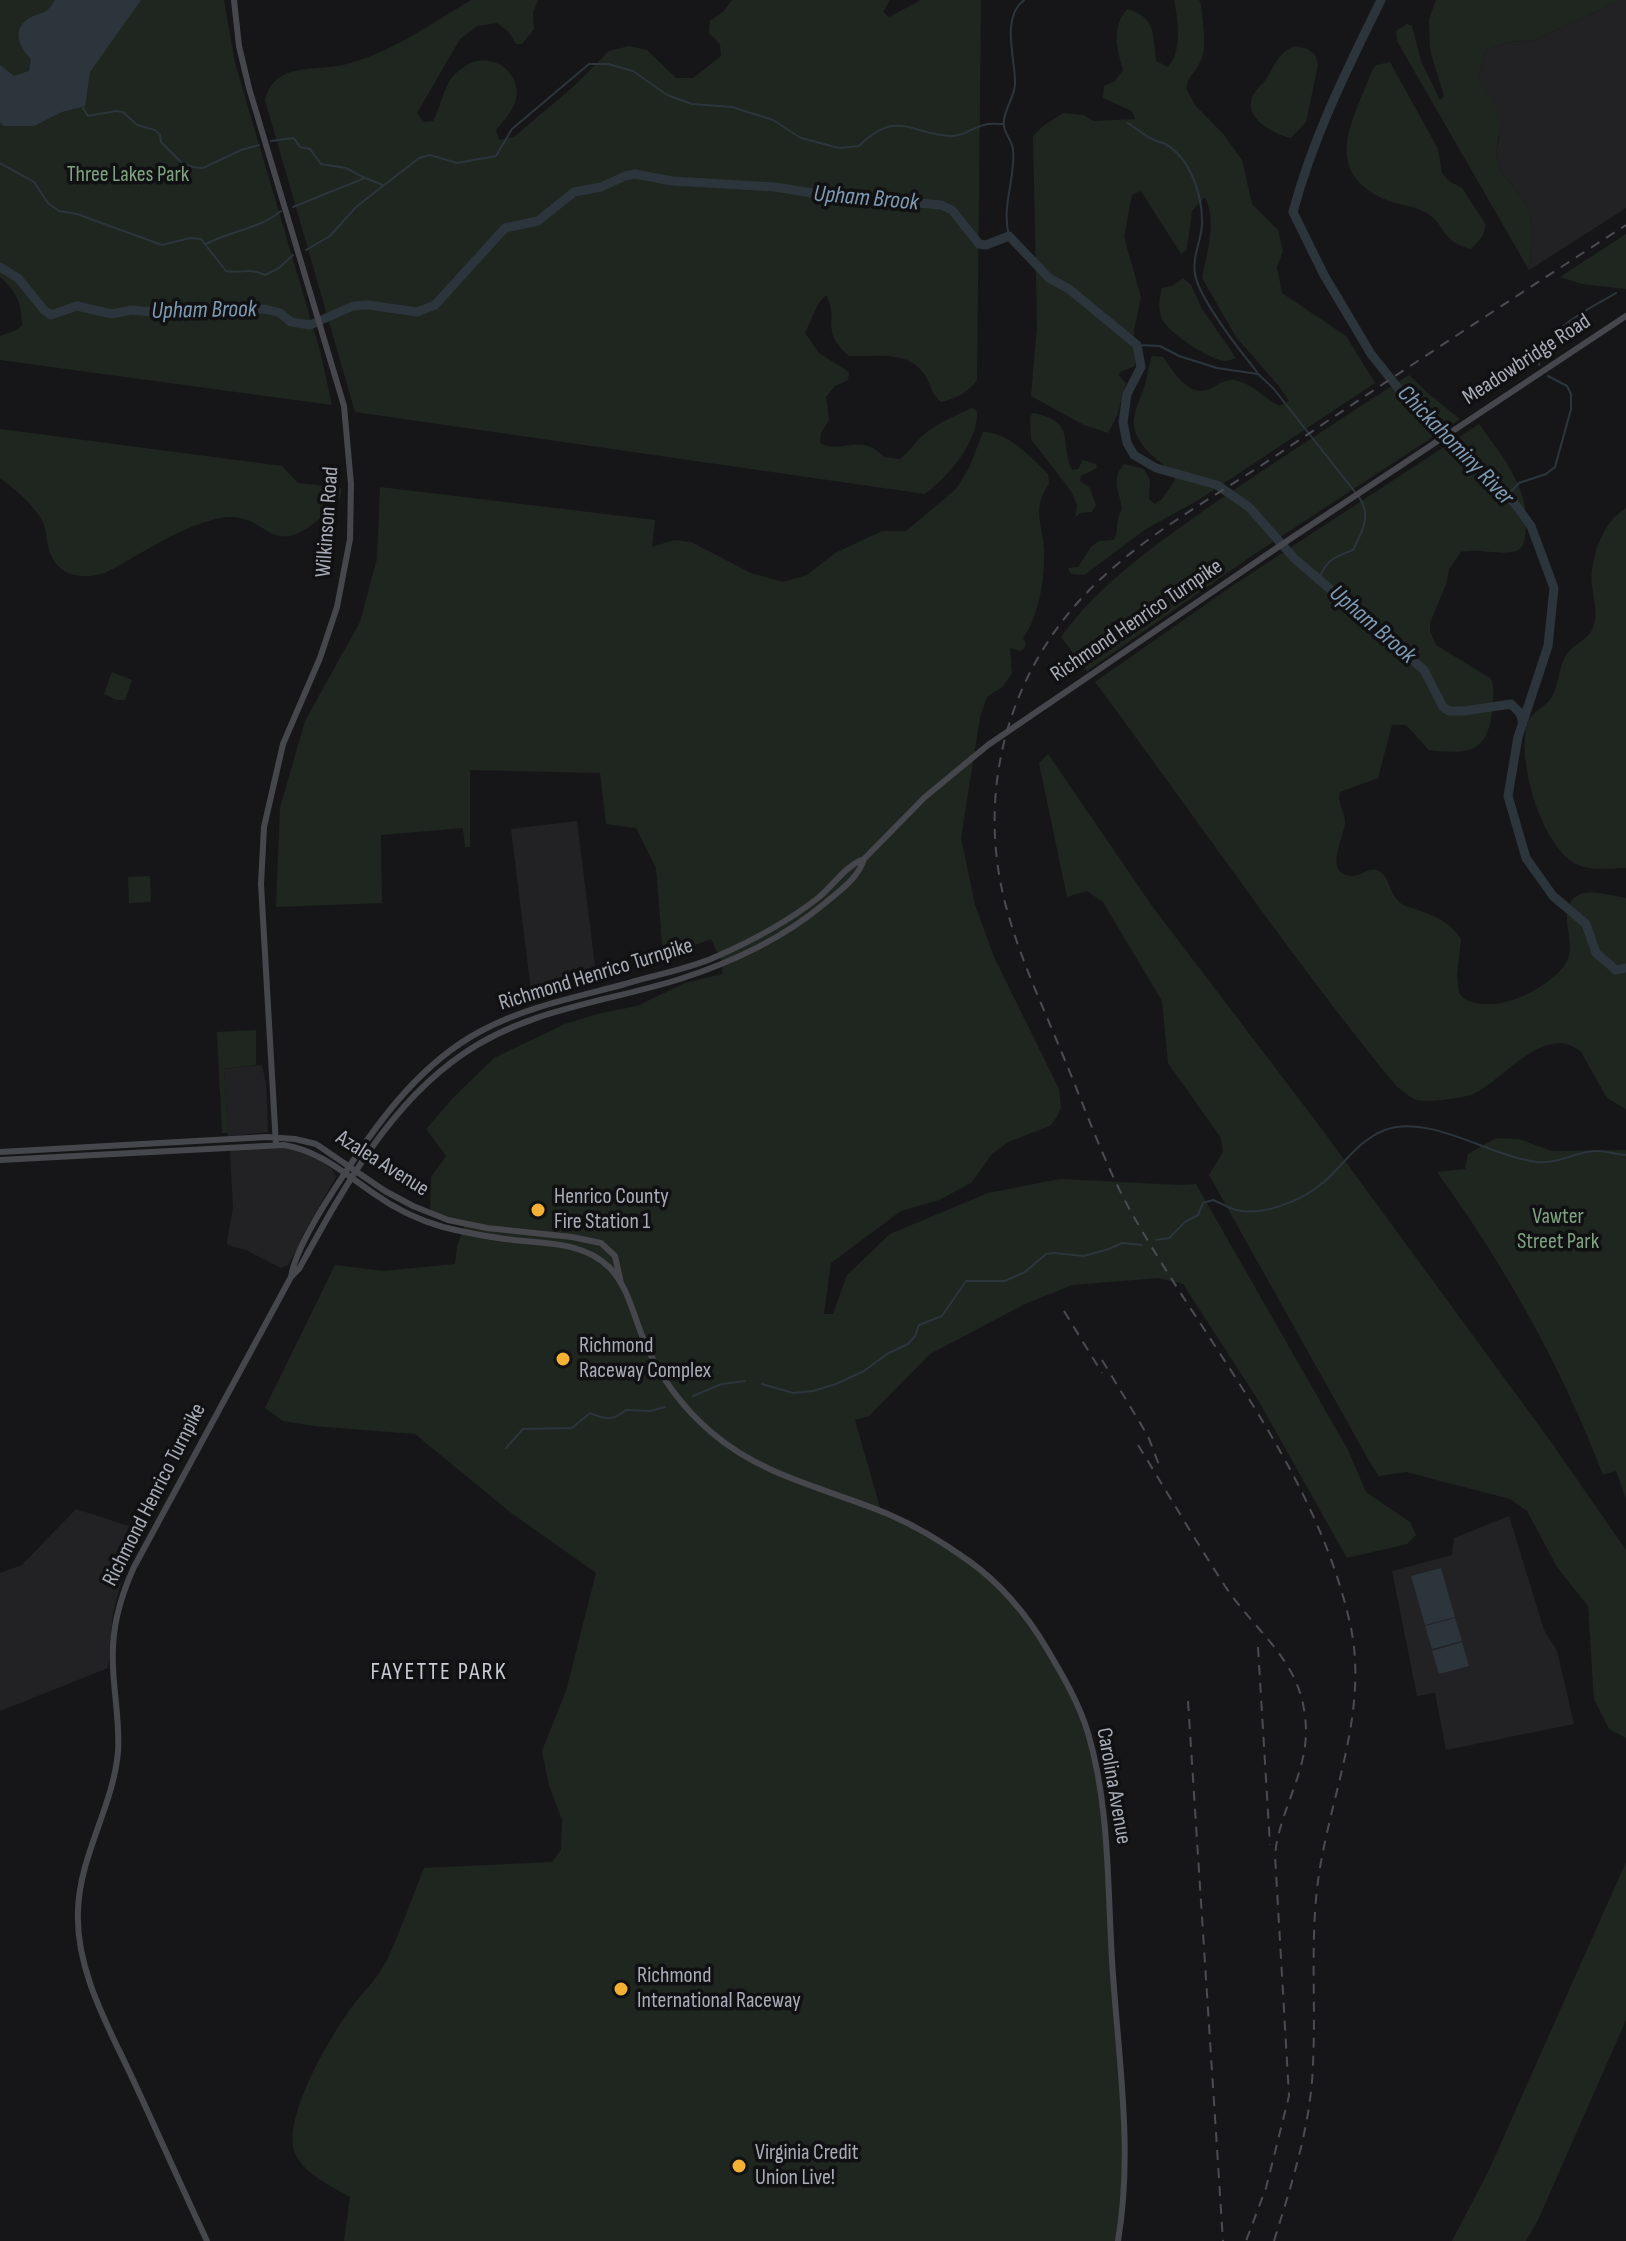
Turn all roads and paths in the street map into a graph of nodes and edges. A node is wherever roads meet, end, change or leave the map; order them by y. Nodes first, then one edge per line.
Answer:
1 (234, 0) edge
2 (1626, 316) edge
3 (1448, 434) joint
4 (864, 859) junction
5 (276, 1141) junction
6 (0, 1152) edge
7 (0, 1160) edge
8 (347, 1170) junction
9 (354, 1175) junction
10 (291, 1277) junction
11 (621, 1283) junction
12 (683, 1404) joint
13 (207, 2241) edge
14 (1118, 2241) edge

1 - 5 main road, Wilkinson Road
2 - 3 main road, Meadowbridge Road
3 - 4 main road, Richmond Henrico Turnpike
4 - 8 main road, Richmond Henrico Turnpike
4 - 9 main road, Richmond Henrico Turnpike
5 - 6 main road, Azalea Avenue
5 - 7 main road, Azalea Avenue
5 - 8 main road, Azalea Avenue
8 - 9 main road, Azalea Avenue
8 - 10 main road, Richmond Henrico Turnpike
9 - 10 main road, Richmond Henrico Turnpike
9 - 11 main road, Azalea Avenue
9 - 11 main road, Azalea Avenue
10 - 13 main road, Richmond Henrico Turnpike
11 - 12 main road, Azalea Avenue
12 - 14 main road, Carolina Avenue

